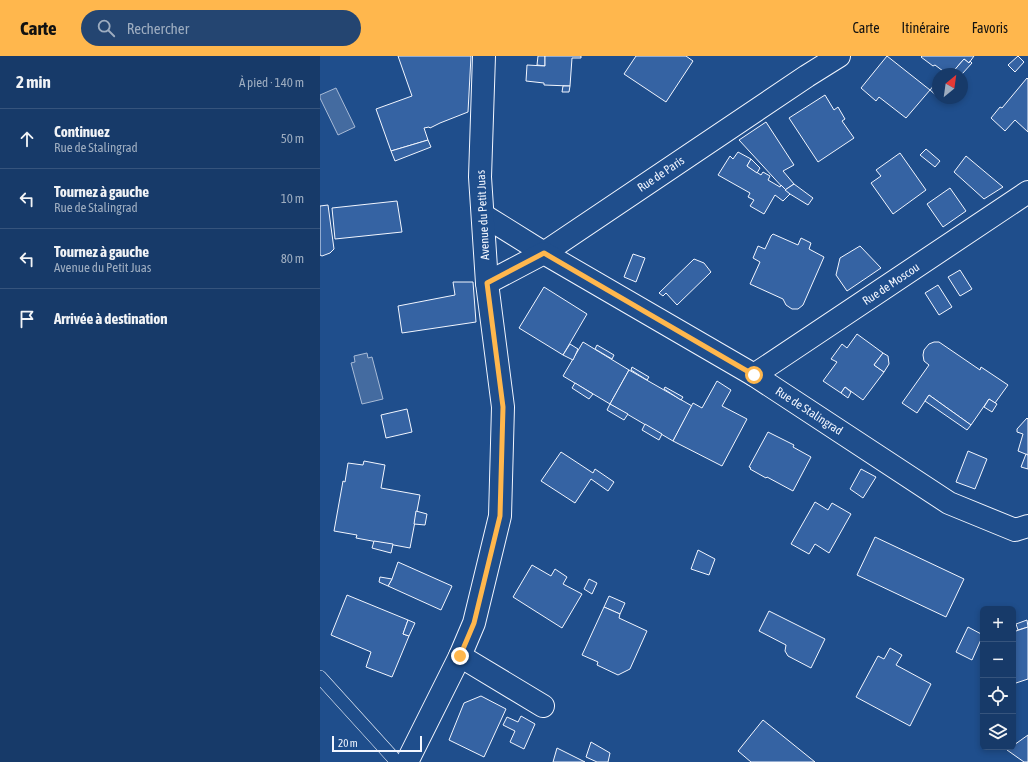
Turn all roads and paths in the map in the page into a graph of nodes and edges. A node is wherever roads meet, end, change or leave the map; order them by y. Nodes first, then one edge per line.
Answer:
1 (484, 56) edge
2 (839, 56) edge
3 (1028, 192) edge
4 (483, 215) junction
5 (544, 253) junction
6 (487, 283) junction
7 (754, 375) junction
8 (1028, 526) edge
9 (460, 656) junction
10 (320, 677) edge
11 (543, 706) dead end
12 (397, 762) edge
13 (407, 762) edge

1 - 4 street, Avenue du Petit Juas
2 - 5 street, Rue de Paris
3 - 7 street, Rue de Moscou
4 - 5 street
4 - 6 street, Avenue du Petit Juas
5 - 6 street
5 - 7 street, Rue de Stalingrad
6 - 9 street, Avenue du Petit Juas
7 - 8 street, Rue de Stalingrad
9 - 11 street
9 - 13 street, Avenue du Petit Juas
10 - 12 lane

